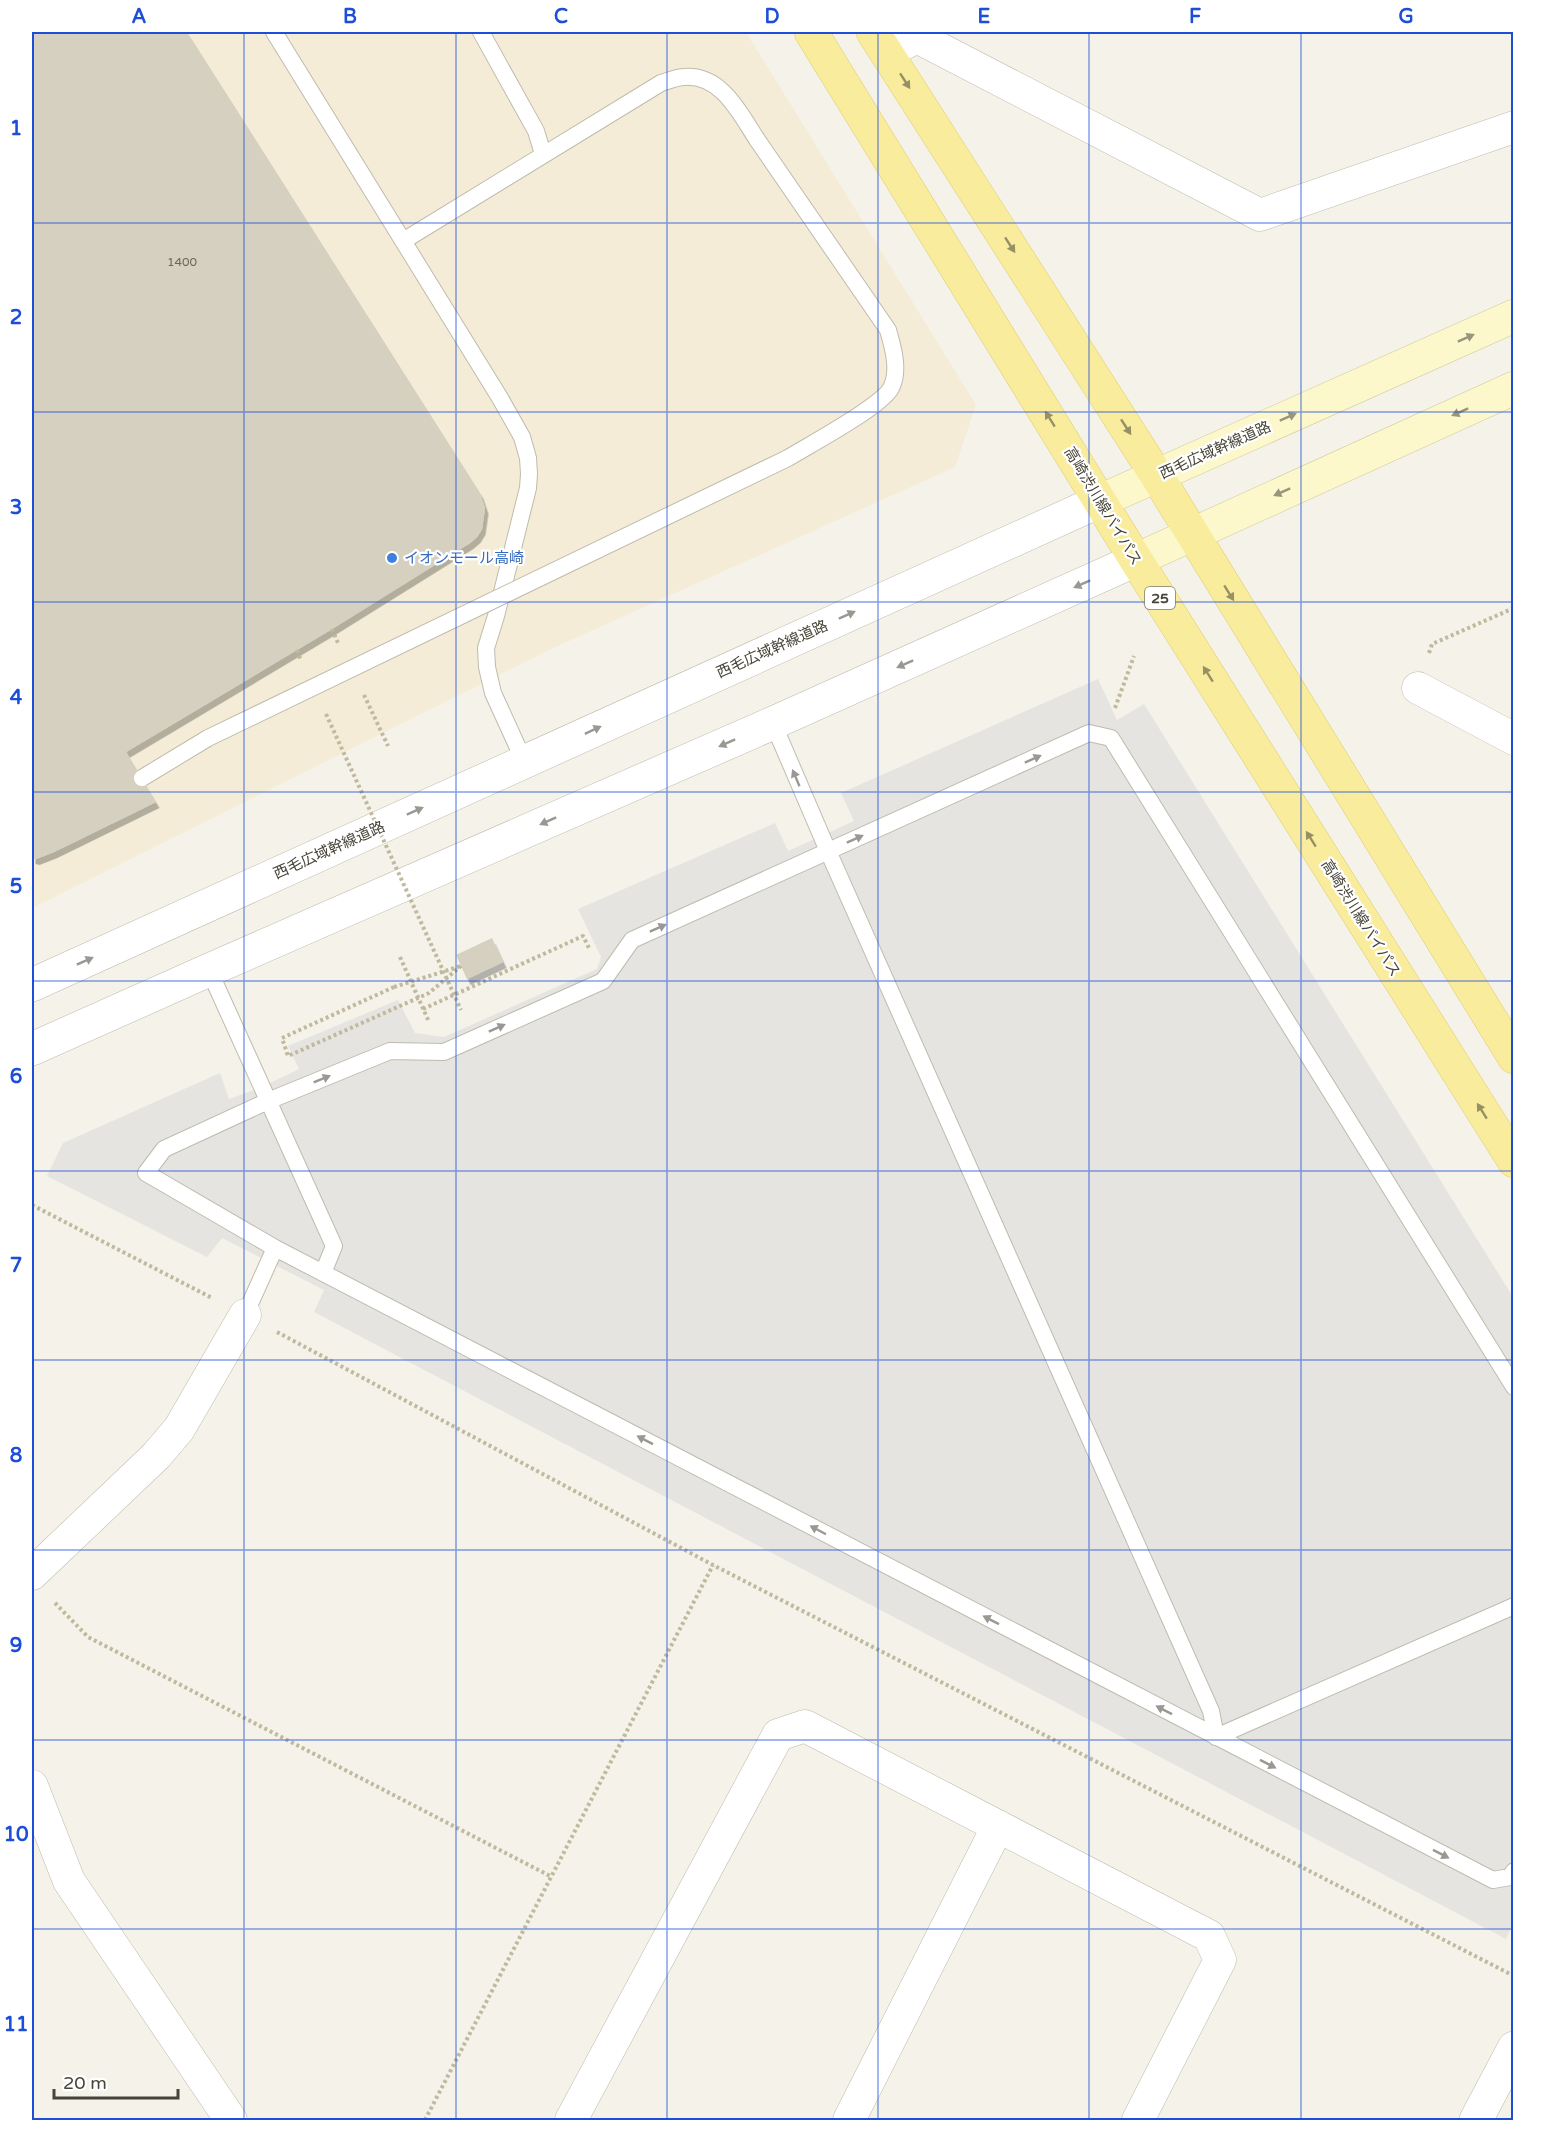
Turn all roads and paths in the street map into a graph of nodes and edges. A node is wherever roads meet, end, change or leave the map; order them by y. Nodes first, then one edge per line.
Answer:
1 (274, 32) edge
2 (481, 32) edge
3 (811, 32) edge
4 (880, 42) edge
5 (1514, 127) edge
6 (543, 154) junction
7 (403, 241) junction
8 (1514, 316) edge
9 (1514, 388) edge
10 (1157, 476) junction
11 (1100, 501) junction
12 (1192, 532) junction
13 (1136, 560) junction
14 (1514, 608) edge
15 (297, 650) dead end
16 (1134, 656) dead end
17 (306, 671) dead end
18 (1418, 688) joint
19 (326, 714) dead end
20 (773, 723) junction
21 (1105, 736) junction
22 (1514, 740) edge
23 (524, 761) junction
24 (142, 778) dead end
25 (828, 851) junction
26 (591, 954) dead end
27 (400, 957) dead end
28 (208, 970) junction
29 (446, 979) junction
30 (411, 981) junction
31 (32, 985) edge
32 (423, 1009) junction
33 (461, 1011) dead end
34 (433, 1029) dead end
35 (32, 1049) edge
36 (1514, 1056) edge
37 (268, 1101) junction
38 (1514, 1161) edge
39 (32, 1205) edge
40 (275, 1248) junction
41 (323, 1273) junction
42 (245, 1315) junction
43 (1514, 1387) edge
44 (713, 1565) junction
45 (40, 1584) edge
46 (1514, 1606) edge
47 (1216, 1737) junction
48 (32, 1785) edge
49 (998, 1826) junction
50 (1514, 1871) edge
51 (552, 1877) junction
52 (1514, 1976) edge
53 (1514, 2048) edge
54 (231, 2121) edge
55 (425, 2121) edge
56 (571, 2121) edge
57 (849, 2121) edge
58 (1138, 2121) edge
59 (1476, 2121) edge

1 - 7 lane
2 - 6 lane
11 -> 3 main road, 高崎渋川線バイパス / 25
4 - 5 street
4 -> 10 main road
6 - 7 lane
6 - 24 lane, bridge
7 - 23 lane
10 -> 8 main road, 西毛広域幹線道路
9 -> 12 main road
10 - 11 main road, 西毛広域幹線道路
10 - 12 main road
11 - 13 main road, 高崎渋川線バイパス / 25
23 -> 11 street, 西毛広域幹線道路
12 - 13 main road
12 -> 36 main road
13 -> 20 street
38 -> 13 main road, 高崎渋川線バイパス / 25
14 - 18 path
15 - 17 path, bridge
16 - 21 path
18 - 22 street
19 - 29 path, bridge
25 -> 20 lane
20 -> 28 street
25 -> 21 lane
21 - 43 lane
31 -> 23 street, 西毛広域幹線道路
37 -> 25 lane
25 - 47 lane
26 - 32 path
27 - 30 path
28 - 35 street
28 - 37 lane
29 - 30 path, bridge
29 - 30 path, bridge
29 - 33 path, bridge
30 - 32 path
32 - 34 path
37 - 40 lane
37 - 41 lane
39 - 42 path
40 - 41 lane
40 - 42 lane
47 -> 41 lane
42 - 44 path
42 - 45 street
44 - 51 path
44 - 52 path
45 - 51 path
46 - 47 lane
47 -> 50 lane
48 - 54 street
49 - 56 street
49 - 57 street
49 - 58 street
51 - 55 path
53 - 59 street

